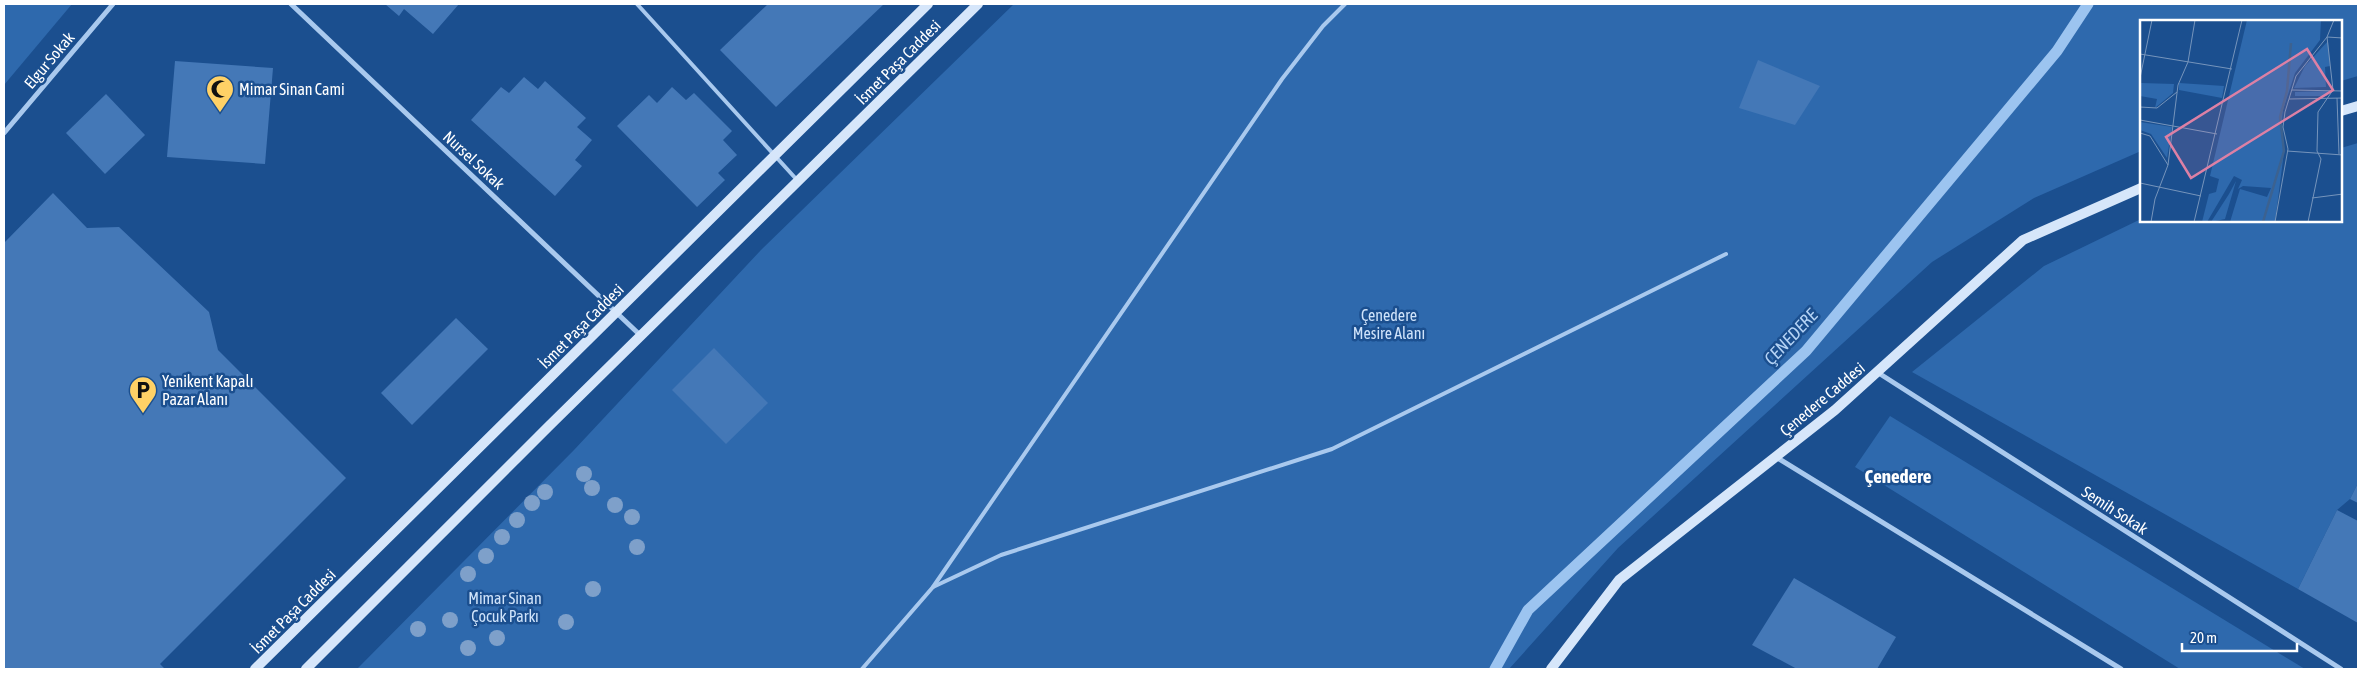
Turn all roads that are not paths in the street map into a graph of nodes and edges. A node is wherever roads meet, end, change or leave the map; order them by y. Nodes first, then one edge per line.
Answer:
1 (114, 4) edge
2 (290, 4) edge
3 (637, 4) edge
4 (928, 4) edge
5 (978, 4) edge
6 (1345, 4) edge
7 (2358, 106) edge
8 (2342, 111) edge
9 (4, 133) edge
10 (774, 156) junction
11 (798, 182) junction
12 (2140, 188) edge
13 (1726, 254) dead end
14 (617, 312) junction
15 (640, 335) junction
16 (1877, 372) junction
17 (1775, 457) junction
18 (933, 587) junction
19 (255, 669) edge
20 (306, 669) edge
21 (862, 669) edge
22 (1551, 669) edge
23 (2121, 669) edge
24 (2341, 669) edge

1 - 9 street, Elgur Sokak
2 - 14 street, Nursel Sokak
3 - 10 lane
4 - 10 main road, İsmet Paşa Caddesi
5 - 11 main road, İsmet Paşa Caddesi
6 - 18 lane
7 - 8 main road
10 - 11 lane
10 - 14 main road, İsmet Paşa Caddesi
11 - 15 main road, İsmet Paşa Caddesi
12 - 16 main road, Çenedere Caddesi
13 - 18 lane
14 - 15 street, Nursel Sokak
14 - 19 main road, İsmet Paşa Caddesi
15 - 20 main road, İsmet Paşa Caddesi
16 - 17 main road, Çenedere Caddesi
16 - 24 street, Semih Sokak
17 - 22 main road, Çenedere Caddesi
17 - 23 street
18 - 21 lane

